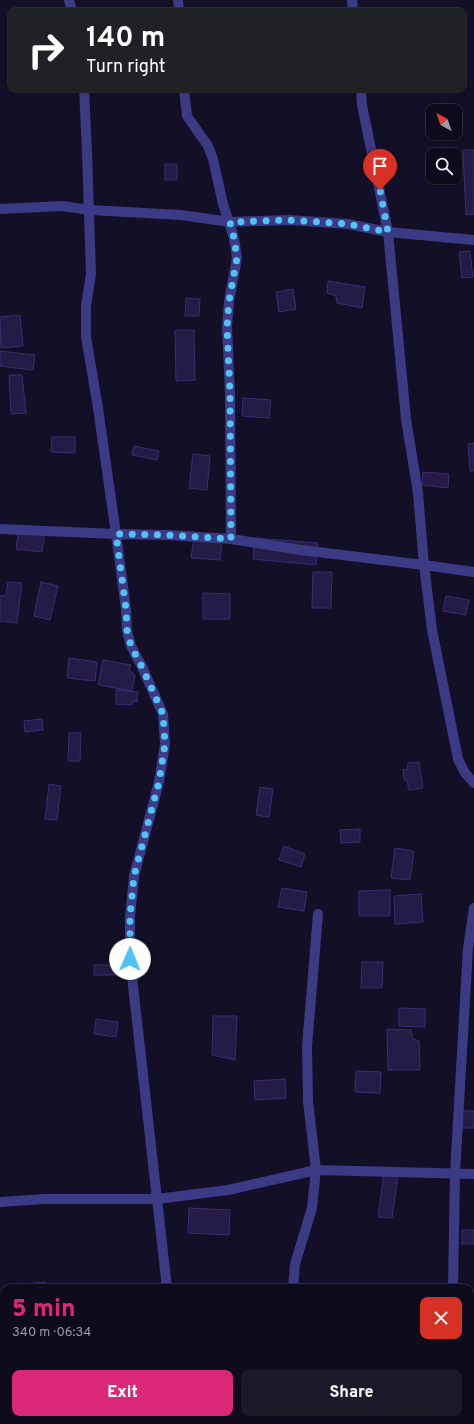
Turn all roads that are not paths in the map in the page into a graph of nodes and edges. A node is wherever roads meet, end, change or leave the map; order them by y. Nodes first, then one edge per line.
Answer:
1 (84, 92) edge
2 (184, 92) edge
3 (360, 92) edge
4 (0, 209) edge
5 (90, 210) junction
6 (230, 222) junction
7 (388, 232) junction
8 (474, 240) edge
9 (0, 528) edge
10 (116, 534) junction
11 (231, 539) junction
12 (424, 565) junction
13 (474, 572) edge
14 (474, 783) edge
15 (474, 908) edge
16 (318, 914) dead end
17 (316, 1170) junction
18 (455, 1173) junction
19 (474, 1174) edge
20 (157, 1199) junction
21 (0, 1202) edge
22 (167, 1284) edge
23 (292, 1284) edge
24 (453, 1284) edge

1 - 5 street
2 - 6 street
3 - 7 street
4 - 5 street
5 - 6 street
5 - 10 street
6 - 7 street
6 - 11 street
7 - 8 street
7 - 12 street
9 - 10 street
10 - 11 street
10 - 20 street
11 - 12 street
12 - 13 street
12 - 14 street
15 - 18 street
16 - 17 street
17 - 18 street
17 - 20 street
17 - 23 street
18 - 19 street
18 - 24 street
20 - 21 street
20 - 22 street

